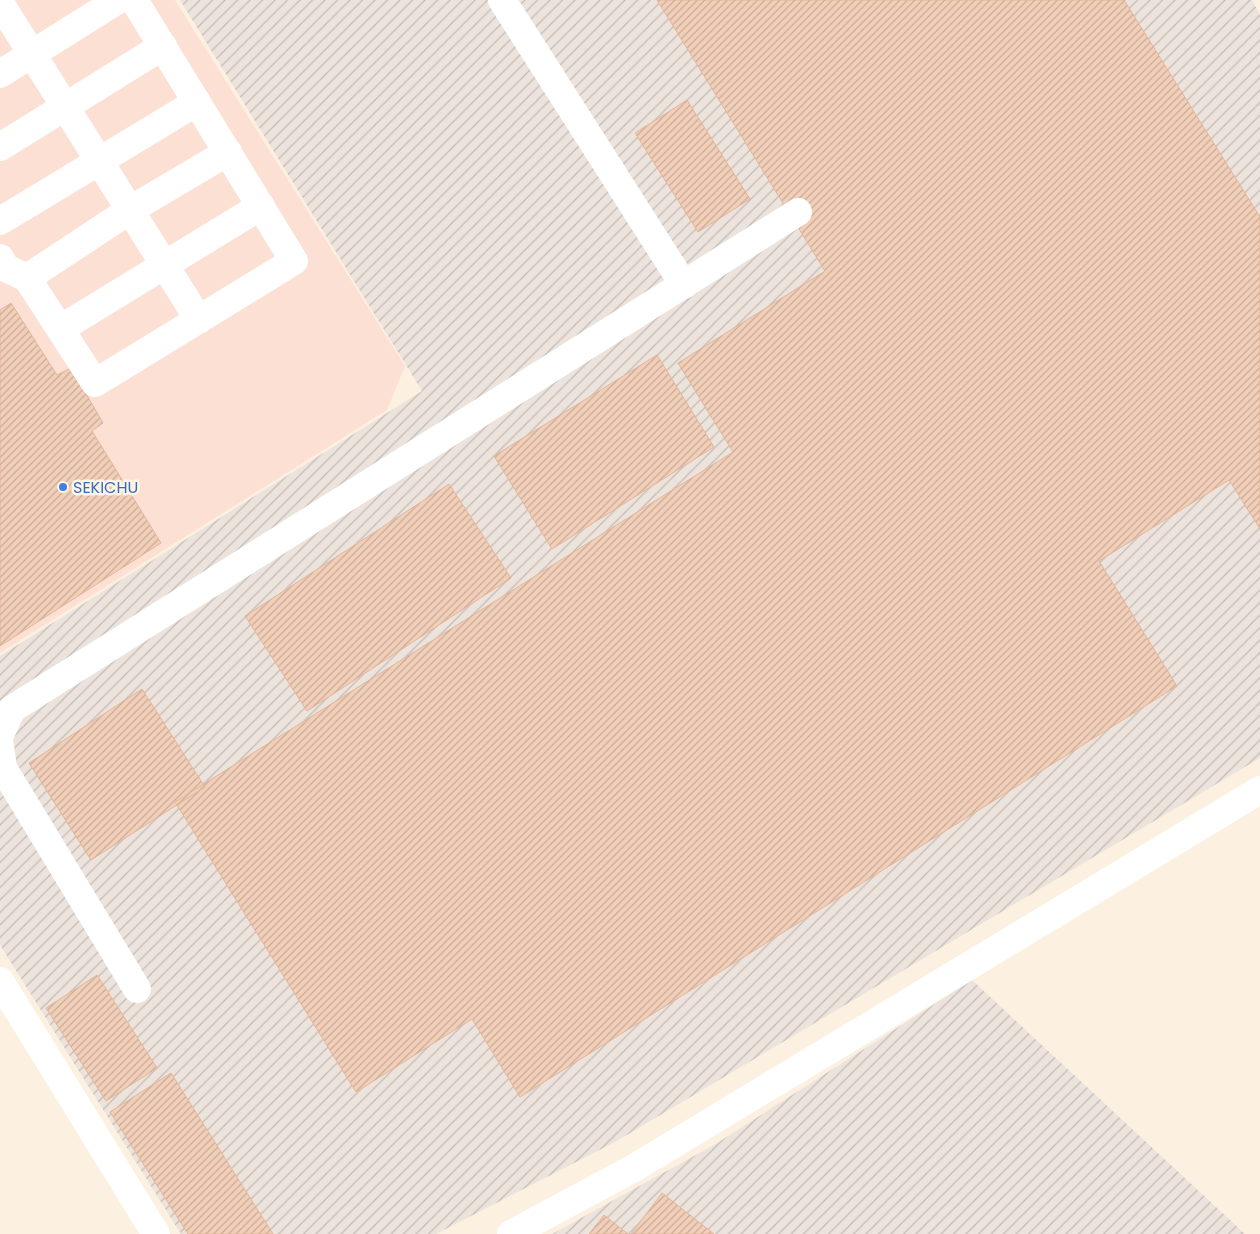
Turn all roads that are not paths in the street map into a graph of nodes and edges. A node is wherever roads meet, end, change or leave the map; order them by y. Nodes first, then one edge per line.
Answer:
1 (118, 0) edge
2 (134, 0) edge
3 (502, 0) edge
4 (0, 3) edge
5 (163, 46) junction
6 (32, 54) junction
7 (0, 74) edge
8 (197, 102) junction
9 (65, 107) junction
10 (0, 147) edge
11 (228, 152) junction
12 (99, 160) junction
13 (260, 206) junction
14 (130, 210) junction
15 (798, 212) dead end
16 (0, 221) edge
17 (0, 258) edge
18 (165, 265) junction
19 (27, 278) junction
20 (684, 285) junction
21 (199, 320) junction
22 (60, 329) junction
23 (0, 736) edge
24 (0, 746) edge
25 (1256, 799) edge
26 (0, 981) edge
27 (137, 989) dead end
28 (156, 1234) edge
29 (511, 1234) edge

1 - 6 street
2 - 5 street
3 - 20 street
4 - 6 street
5 - 8 street
5 - 9 street
6 - 7 street
6 - 9 street
8 - 11 street
8 - 12 street
9 - 10 street
9 - 12 street
11 - 13 street
11 - 14 street
12 - 14 street
12 - 16 street
13 - 18 street
13 - 21 street
14 - 18 street
14 - 19 street
15 - 20 street
17 - 19 street
18 - 21 street
18 - 22 street
19 - 22 street
20 - 23 street
21 - 22 street
24 - 27 street
25 - 29 street
26 - 28 street

